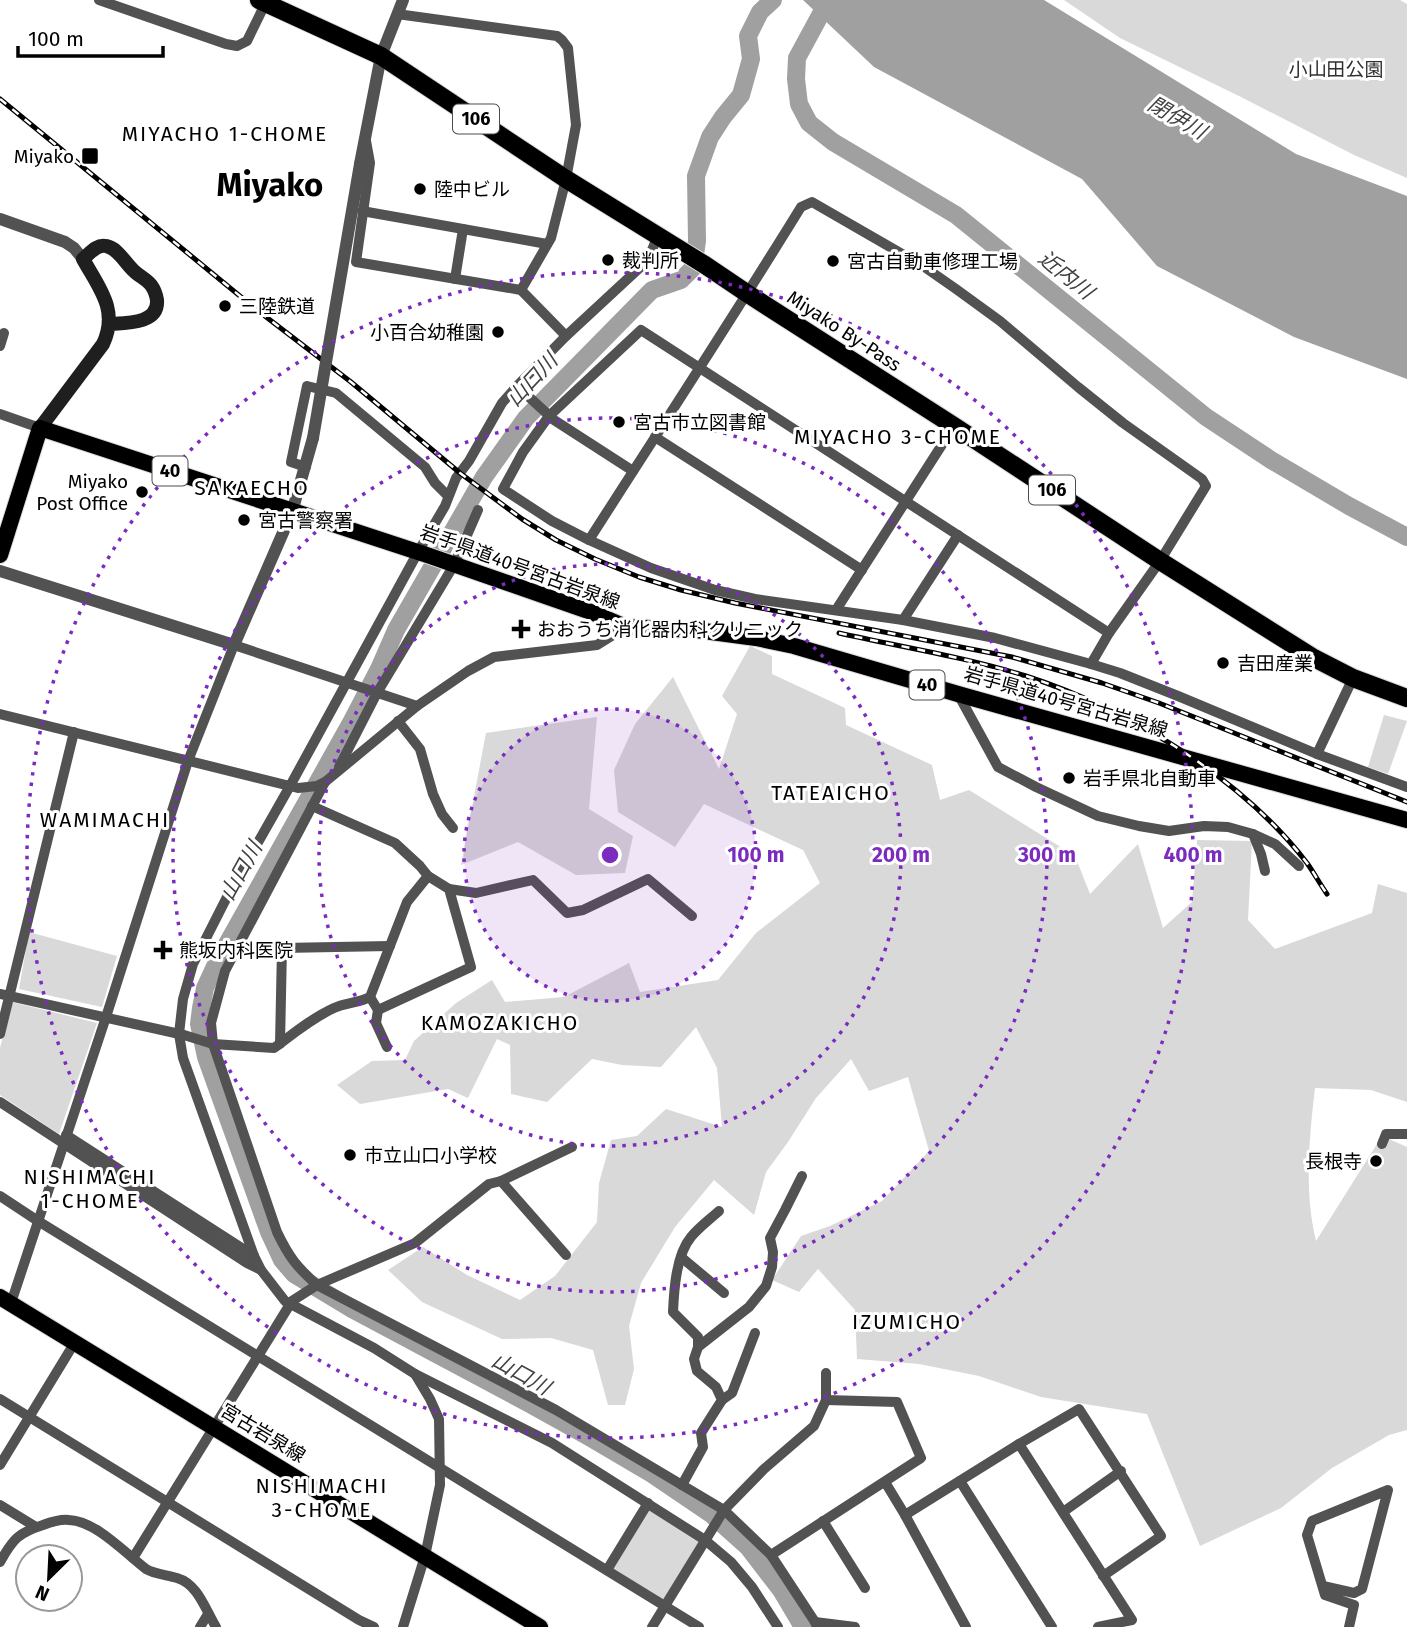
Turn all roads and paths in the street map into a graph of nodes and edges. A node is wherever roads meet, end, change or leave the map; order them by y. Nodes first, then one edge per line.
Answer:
1 (99, 0) edge
2 (403, 0) edge
3 (264, 1) edge
4 (397, 14) junction
5 (381, 56) junction
6 (365, 132) junction
7 (566, 179) junction
8 (362, 211) junction
9 (0, 219) edge
10 (463, 229) junction
11 (658, 235) junction
12 (547, 244) junction
13 (83, 259) junction
14 (455, 279) junction
15 (521, 290) junction
16 (748, 295) junction
17 (110, 324) junction
18 (4, 333) dead end
19 (566, 336) junction
20 (0, 346) edge
21 (699, 367) junction
22 (517, 386) junction
23 (545, 412) junction
24 (0, 414) edge
25 (954, 426) junction
26 (40, 428) junction
27 (655, 437) junction
28 (306, 467) junction
29 (633, 471) junction
30 (448, 496) junction
31 (906, 501) junction
32 (478, 510) dead end
33 (292, 512) junction
34 (958, 535) junction
35 (589, 540) junction
36 (422, 553) junction
37 (0, 555) edge
38 (1160, 561) junction
39 (451, 564) junction
40 (862, 570) junction
41 (0, 571) edge
42 (836, 610) junction
43 (903, 620) junction
44 (626, 626) junction
45 (1109, 633) junction
46 (234, 645) junction
47 (1091, 664) junction
48 (1353, 678) junction
49 (350, 684) junction
50 (375, 692) junction
51 (958, 694) junction
52 (1407, 698) edge
53 (416, 706) junction
54 (0, 714) edge
55 (398, 721) junction
56 (74, 732) junction
57 (1317, 754) junction
58 (188, 761) junction
59 (336, 772) junction
60 (321, 784) junction
61 (294, 787) junction
62 (1407, 787) edge
63 (312, 806) junction
64 (1407, 820) edge
65 (453, 828) dead end
66 (1253, 834) junction
67 (1299, 866) dead end
68 (1265, 871) dead end
69 (428, 876) junction
70 (449, 888) junction
71 (692, 916) dead end
72 (390, 946) junction
73 (5, 995) edge
74 (370, 997) junction
75 (378, 1010) junction
76 (106, 1017) junction
77 (0, 1034) edge
78 (181, 1034) junction
79 (213, 1044) junction
80 (280, 1044) junction
81 (387, 1047) dead end
82 (0, 1102) edge
83 (1407, 1134) edge
84 (64, 1140) junction
85 (1382, 1144) dead end
86 (572, 1147) dead end
87 (802, 1176) dead end
88 (501, 1181) junction
89 (0, 1196) edge
90 (719, 1211) dead end
91 (38, 1221) junction
92 (566, 1255) dead end
93 (254, 1256) junction
94 (681, 1257) junction
95 (261, 1270) junction
96 (317, 1285) junction
97 (724, 1293) dead end
98 (6, 1300) edge
99 (291, 1302) junction
100 (755, 1333) dead end
101 (75, 1342) junction
102 (698, 1347) junction
103 (258, 1356) junction
104 (826, 1373) dead end
105 (415, 1374) junction
106 (0, 1399) edge
107 (722, 1400) junction
108 (826, 1400) junction
109 (29, 1417) junction
110 (214, 1427) junction
111 (1019, 1444) junction
112 (0, 1465) edge
113 (440, 1468) junction
114 (1121, 1471) junction
115 (960, 1481) junction
116 (885, 1482) junction
117 (681, 1485) junction
118 (167, 1502) junction
119 (648, 1503) junction
120 (0, 1505) edge
121 (722, 1512) junction
122 (1063, 1512) junction
123 (905, 1515) junction
124 (823, 1521) junction
125 (36, 1527) junction
126 (706, 1538) junction
127 (771, 1555) junction
128 (425, 1556) junction
129 (133, 1558) junction
130 (0, 1562) edge
131 (607, 1570) junction
132 (1103, 1576) junction
133 (1322, 1586) junction
134 (865, 1588) dead end
135 (665, 1606) junction
136 (208, 1614) junction
137 (355, 1624) edge
138 (816, 1625) edge
139 (200, 1627) edge
140 (216, 1627) edge
141 (374, 1627) edge
142 (403, 1627) edge
143 (540, 1627) edge
144 (652, 1627) edge
145 (699, 1627) edge
146 (778, 1627) edge
147 (855, 1627) edge
148 (966, 1627) edge
149 (1052, 1627) edge
150 (1098, 1627) edge
151 (1349, 1627) edge

1 - 3 street
2 - 4 street
3 - 5 highway, Miyako By-Pass / 106
4 - 5 street
4 - 7 street
5 - 6 street
5 - 7 highway, Miyako By-Pass / 106
6 - 8 street
6 - 28 street, bridge
7 - 11 highway, Miyako By-Pass / 106
7 - 12 street
8 - 10 street
8 - 14 street
9 - 13 street
10 - 12 street
10 - 14 street
11 - 16 highway, Miyako By-Pass / 106
11 - 19 street
12 - 15 street
13 - 17 main road
13 - 17 main road
14 - 15 street
15 - 19 street
16 - 21 street
16 - 25 highway, Miyako By-Pass / 106
16 - 38 street
17 - 26 main road
18 - 20 street
19 - 22 street
21 - 23 street
21 - 27 street
21 - 31 street
22 - 23 street
22 - 30 street
23 - 29 street
23 - 35 street
24 - 26 street
25 - 31 street
25 - 38 highway, Miyako By-Pass / 106
26 - 33 main road, 岩手県道40号宮古岩泉線 / 40
26 - 37 main road
27 - 29 street
27 - 40 street
28 - 30 street
28 - 33 street
29 - 35 street
30 - 36 street
31 - 34 street
31 - 40 street
32 - 39 street
33 - 36 main road, 岩手県道40号宮古岩泉線 / 40
33 - 46 street
34 - 43 street
34 - 45 street
35 - 42 street
36 - 39 main road, 岩手県道40号宮古岩泉線 / 40
36 - 49 street
38 - 45 street
38 - 48 highway, Miyako By-Pass / 106
39 - 44 main road, 岩手県道40号宮古岩泉線 / 40
39 - 50 street
40 - 42 street
41 - 46 street
42 - 43 street
43 - 47 street
44 - 51 main road, 岩手県道40号宮古岩泉線 / 40
44 - 53 street
45 - 47 street
46 - 49 street
46 - 58 street
47 - 57 street
48 - 52 highway, Miyako By-Pass / 106
48 - 57 street
49 - 50 street
49 - 61 street
50 - 53 street
50 - 59 street
51 - 64 main road, 岩手県道40号宮古岩泉線 / 40
51 - 66 street
53 - 55 street
54 - 56 street
55 - 59 street
55 - 65 street
56 - 58 street
56 - 73 street
57 - 62 street
58 - 61 street
58 - 76 street
59 - 60 street
60 - 61 street
60 - 63 street
61 - 78 street
63 - 69 street
63 - 79 street
66 - 67 street
66 - 68 street
69 - 70 street
69 - 72 street
70 - 71 street
70 - 75 street
72 - 74 street
72 - 80 street
73 - 76 street
73 - 77 street
74 - 75 street
74 - 80 street
75 - 81 street
76 - 78 street
76 - 84 street
78 - 79 street
78 - 93 street
79 - 80 street
79 - 96 street
82 - 84 street
83 - 85 street
84 - 91 street
84 - 93 street
84 - 95 street
86 - 88 street
87 - 102 street
88 - 92 street
88 - 96 street
89 - 91 street
90 - 94 street
91 - 98 street
91 - 103 street
93 - 95 street
94 - 97 street
94 - 102 street
95 - 99 street
96 - 99 street
96 - 117 street
98 - 101 main road, 宮古岩泉線
99 - 103 street
99 - 105 street
100 - 107 street
101 - 109 street
101 - 110 main road, 宮古岩泉線
102 - 107 street
103 - 110 street
103 - 113 street
104 - 108 street
105 - 113 street
105 - 119 street
106 - 109 street
107 - 117 street
108 - 116 street
108 - 121 street
109 - 112 street
109 - 118 street
110 - 118 street
110 - 128 main road, 宮古岩泉線
111 - 114 street
111 - 115 street
111 - 122 street
113 - 128 street
113 - 131 street
114 - 122 street
114 - 132 street
115 - 123 street
115 - 149 street
116 - 123 street
116 - 124 street
117 - 121 street
118 - 129 street
118 - 137 street
119 - 126 street
119 - 131 street
120 - 125 street
121 - 126 street
121 - 127 street
122 - 132 street
123 - 148 street
124 - 127 street
124 - 134 street
125 - 129 street
125 - 130 street
126 - 135 street
126 - 146 street
127 - 138 street
128 - 142 street
128 - 143 main road, 宮古岩泉線
129 - 136 street
131 - 135 street
132 - 150 street
133 - 133 street
133 - 151 street
135 - 144 street
135 - 145 street
136 - 139 street
136 - 140 street
137 - 141 street
138 - 147 street

